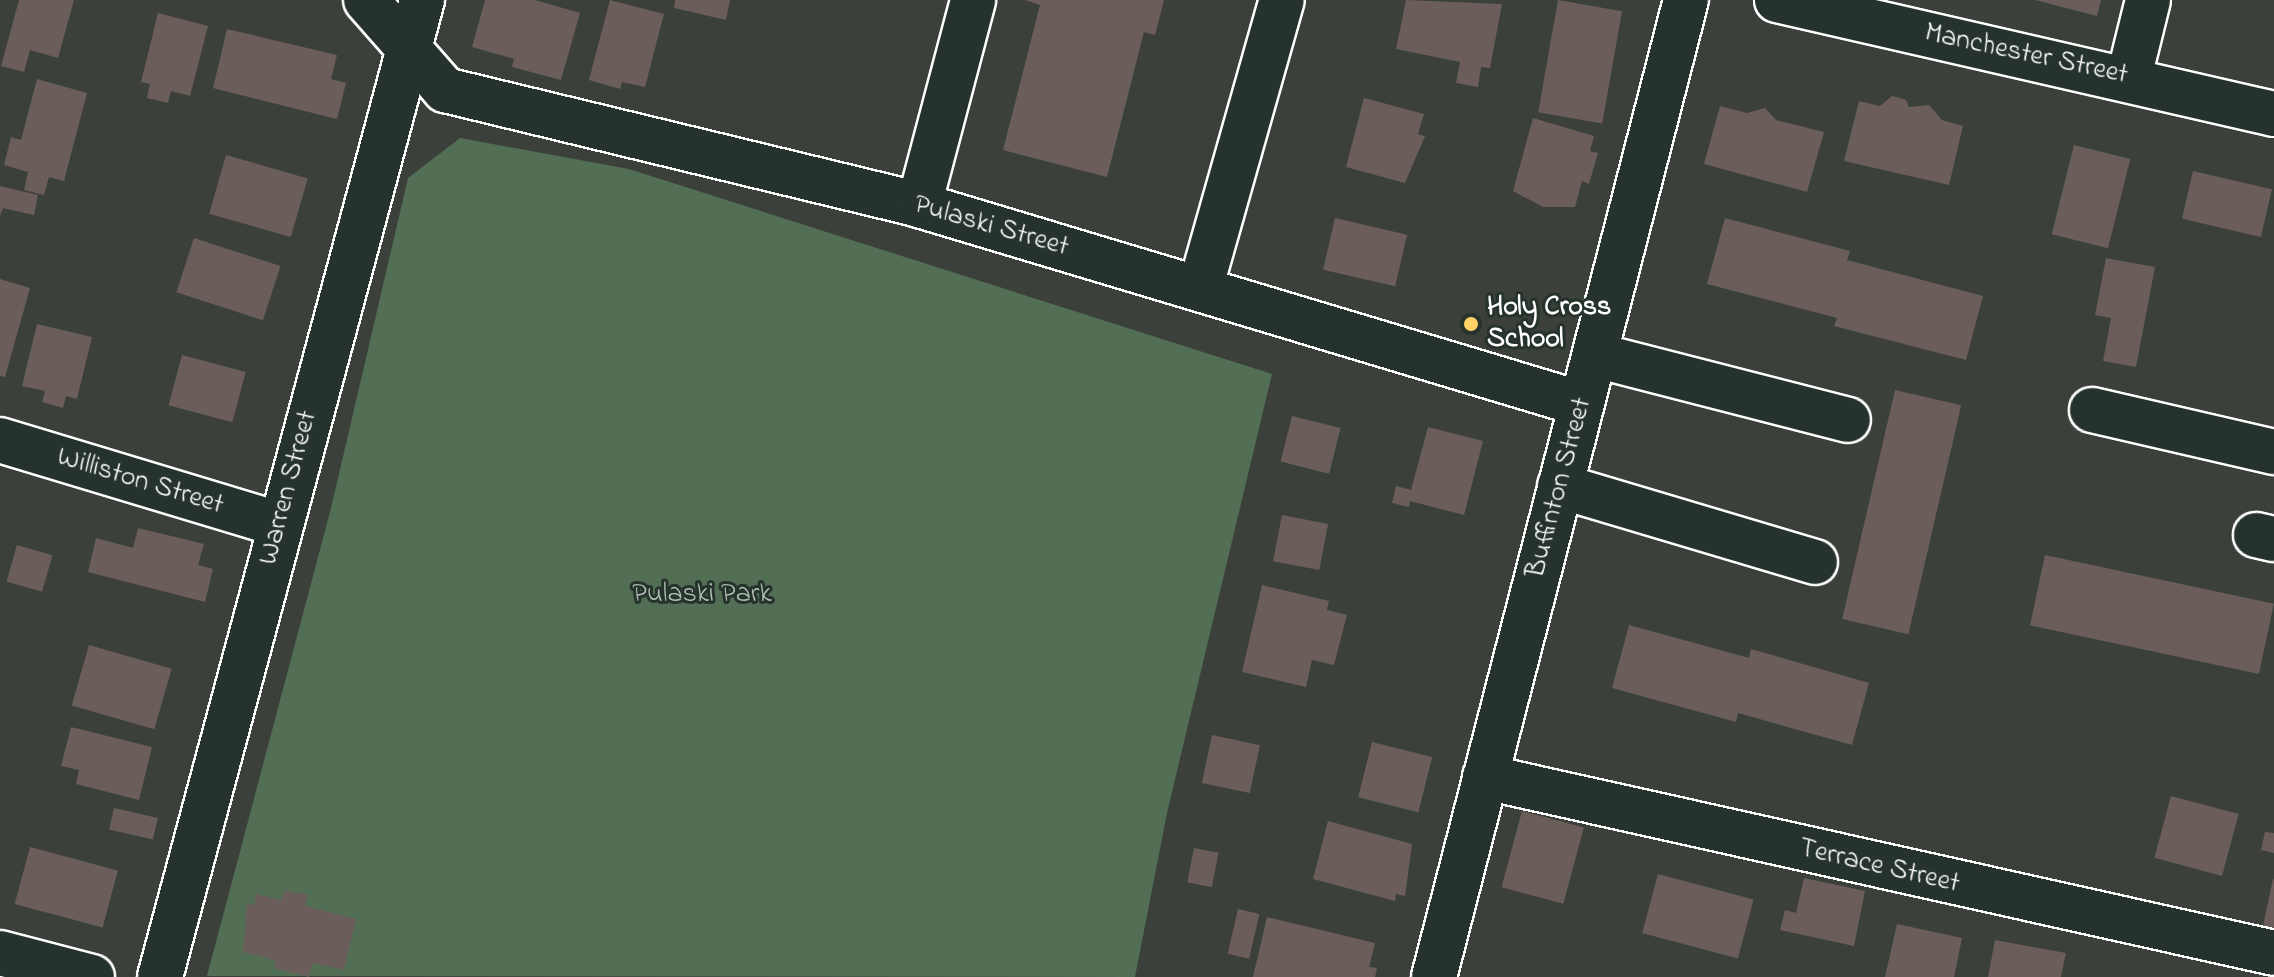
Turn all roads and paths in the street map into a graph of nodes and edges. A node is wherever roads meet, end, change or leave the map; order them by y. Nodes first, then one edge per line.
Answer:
1 (366, 0) edge
2 (422, 0) edge
3 (973, 0) edge
4 (1282, 0) edge
5 (1686, 0) edge
6 (1777, 0) edge
7 (2148, 0) edge
8 (408, 51) junction
9 (2129, 77) junction
10 (2274, 114) edge
11 (919, 205) junction
12 (1200, 289) junction
13 (1595, 355) junction
14 (1582, 404) junction
15 (2092, 410) dead end
16 (1848, 420) dead end
17 (0, 440) edge
18 (2274, 452) edge
19 (1560, 486) junction
20 (279, 524) junction
21 (1815, 562) dead end
22 (1485, 777) junction
23 (0, 953) edge
24 (2274, 953) edge
25 (92, 977) edge
26 (160, 977) edge
27 (1434, 977) edge

1 - 8 street, Pulaski Street
2 - 8 street, Warren Street
3 - 11 street
4 - 12 street
5 - 13 street, Buffinton Street
6 - 9 street, Manchester Street
7 - 9 street
8 - 11 street, Pulaski Street
8 - 20 street, Warren Street
9 - 10 street, Manchester Street
11 - 12 street, Pulaski Street
12 - 14 street, Pulaski Street
13 - 14 street, Buffinton Street
13 - 16 street
14 - 19 street, Buffinton Street
15 - 18 street
17 - 20 street, Williston Street
19 - 21 street
19 - 22 street, Buffinton Street
20 - 26 street, Warren Street
22 - 24 street, Terrace Street
22 - 27 street, Buffinton Street
23 - 25 street

